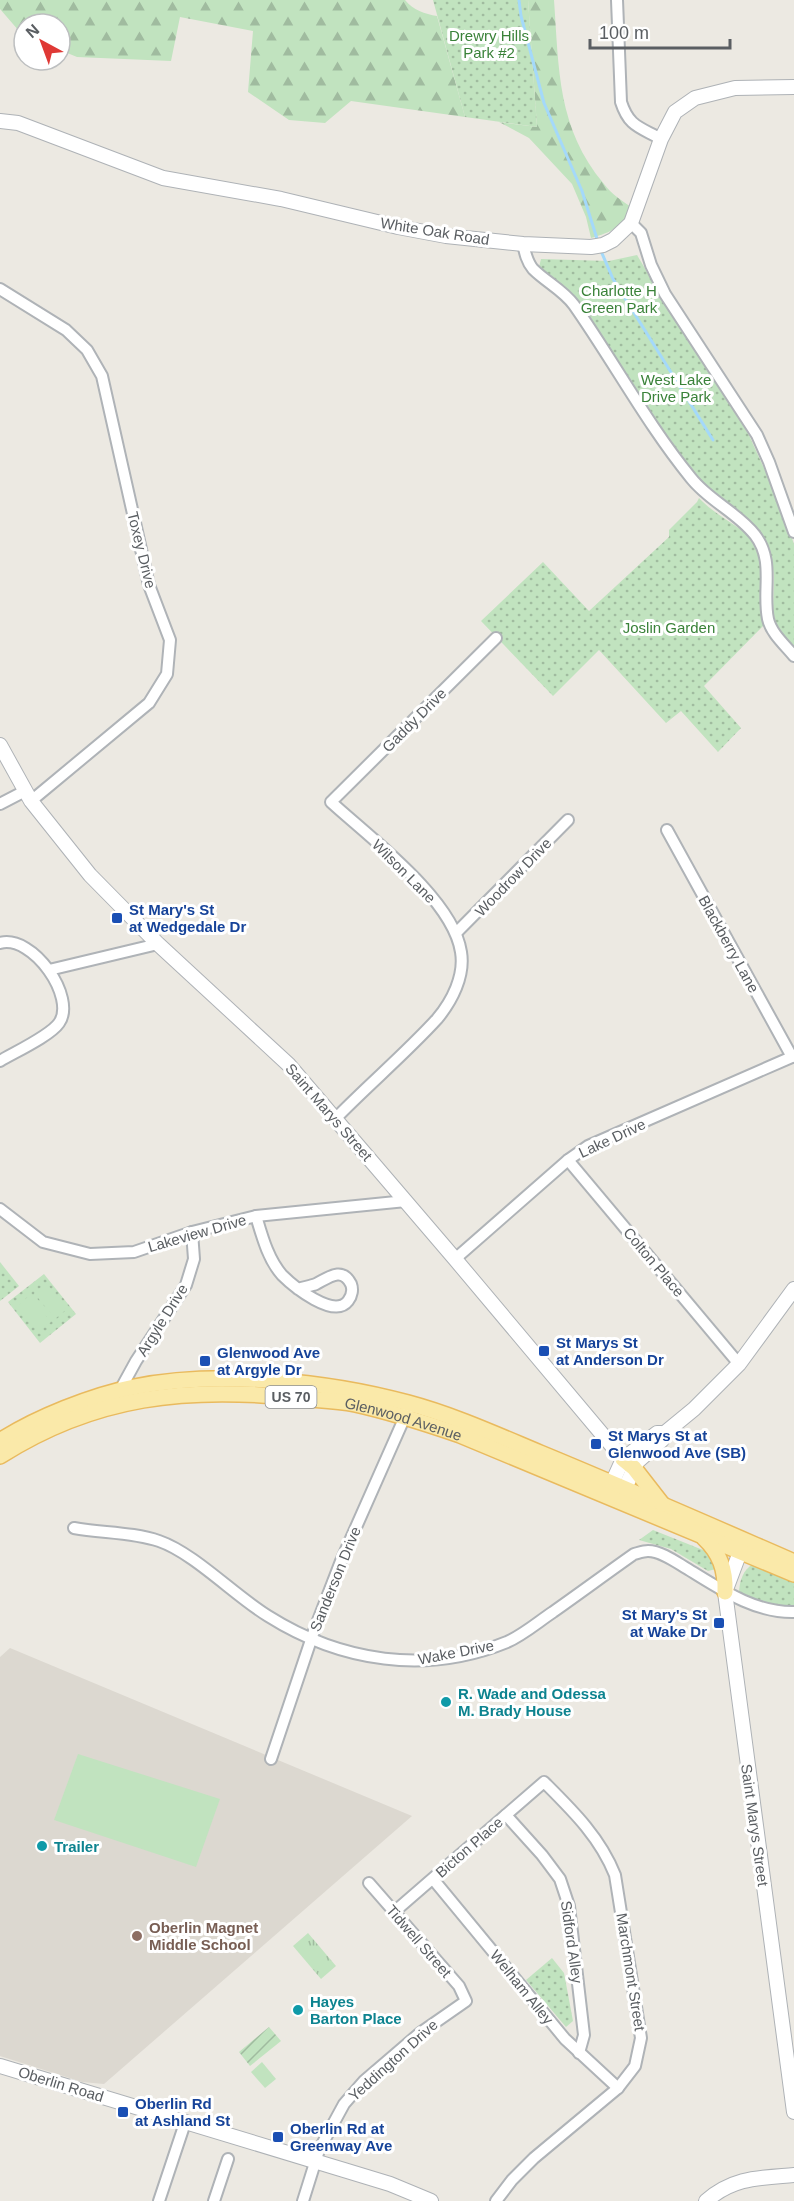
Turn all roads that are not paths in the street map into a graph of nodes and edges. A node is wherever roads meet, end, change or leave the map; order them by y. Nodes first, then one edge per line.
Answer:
1 (617, 0) edge
2 (794, 87) edge
3 (0, 121) edge
4 (661, 139) junction
5 (631, 223) junction
6 (522, 244) junction
7 (0, 289) edge
8 (794, 532) edge
9 (496, 638) dead end
10 (794, 656) edge
11 (0, 745) edge
12 (28, 796) junction
13 (331, 802) joint
14 (0, 804) edge
15 (568, 820) dead end
16 (667, 830) dead end
17 (456, 933) junction
18 (0, 943) edge
19 (158, 944) junction
20 (49, 970) junction
21 (793, 1057) edge
22 (0, 1061) edge
23 (335, 1119) junction
24 (568, 1160) junction
25 (406, 1201) junction
26 (0, 1209) edge
27 (256, 1216) junction
28 (192, 1232) junction
29 (455, 1259) junction
30 (298, 1289) junction
31 (794, 1289) edge
32 (789, 1304) edge
33 (739, 1364) junction
34 (119, 1397) junction
35 (408, 1410) junction
36 (0, 1441) edge
37 (0, 1456) edge
38 (628, 1464) junction
39 (616, 1492) junction
40 (664, 1506) junction
41 (74, 1528) dead end
42 (702, 1535) junction
43 (742, 1546) junction
44 (794, 1562) edge
45 (794, 1574) edge
46 (725, 1592) junction
47 (794, 1612) edge
48 (311, 1639) junction
49 (271, 1759) dead end
50 (544, 1782) joint
51 (506, 1815) junction
52 (433, 1879) junction
53 (369, 1883) dead end
54 (394, 1912) junction
55 (466, 2001) joint
56 (579, 2053) junction
57 (0, 2066) edge
58 (618, 2088) junction
59 (794, 2112) edge
60 (185, 2122) junction
61 (228, 2159) dead end
62 (315, 2161) junction
63 (794, 2175) edge
64 (159, 2201) edge
65 (214, 2201) edge
66 (303, 2201) edge
67 (430, 2201) edge
68 (496, 2201) edge
69 (706, 2201) edge

1 - 4 street
2 - 4 main road
3 - 6 main road, White Oak Road
4 - 5 main road
5 - 6 main road, White Oak Road
5 - 8 street
6 - 10 street
7 - 12 street, Toxey Drive
9 - 13 street, Gaddy Drive
11 - 12 main road, Saint Marys Street
12 - 14 street, Toxey Drive
12 - 19 main road, Saint Marys Street
13 - 17 street, Wilson Lane
15 - 17 street, Woodrow Drive
16 - 21 street, Blackberry Lane
17 - 23 street, Wilson Lane
18 - 20 street
19 - 20 street
19 - 23 main road, Saint Marys Street
20 - 22 street
21 - 24 street, Lake Drive
23 - 25 main road, Saint Marys Street
24 - 29 street, Lake Drive
24 - 33 street, Colton Place
25 - 27 street, Lakeview Drive
25 - 29 main road, Saint Marys Street
26 - 28 street, Lakeview Drive
27 - 28 street, Lakeview Drive
27 - 30 street
28 - 34 street, Argyle Drive
29 - 38 main road, Saint Marys Street
30 - 30 street
31 - 32 main road
32 - 33 main road
33 - 38 main road
34 - 35 main road, Glenwood Avenue / US 70
34 - 36 main road, Glenwood Avenue / US 70
34 - 37 main road, Glenwood Avenue / US 70
35 - 39 main road, Glenwood Avenue / US 70
35 - 48 street, Sanderson Drive
38 - 39 main road
38 - 40 main road
39 - 40 main road, Glenwood Avenue / US 70
39 - 42 main road, Glenwood Avenue / US 70
40 - 43 main road, Glenwood Avenue / US 70
41 - 48 street, Wake Drive
42 - 43 main road, Glenwood Avenue / US 70
42 - 46 main road
43 - 44 main road, Glenwood Avenue / US 70
43 - 45 main road, Glenwood Avenue / US 70
43 - 46 main road, Saint Marys Street
46 - 47 street, Wake Drive
46 - 48 street, Wake Drive
46 - 59 main road, Saint Marys Street
48 - 49 street, Sanderson Drive
50 - 51 street, Bicton Place
50 - 58 street, Marchmont Street
51 - 52 street, Bicton Place
51 - 56 street, Sidford Alley
52 - 54 street, Bicton Place
52 - 56 street, Welham Alley
53 - 54 street, Tidwell Street
54 - 55 street, Tidwell Street
55 - 62 street, Yeddington Drive
56 - 58 street, Welham Alley
57 - 60 main road, Oberlin Road
58 - 68 street, Marchmont Street
60 - 62 main road, Oberlin Road
60 - 64 street
61 - 65 street
62 - 66 street, Yeddington Drive
62 - 67 main road, Oberlin Road
63 - 69 main road

